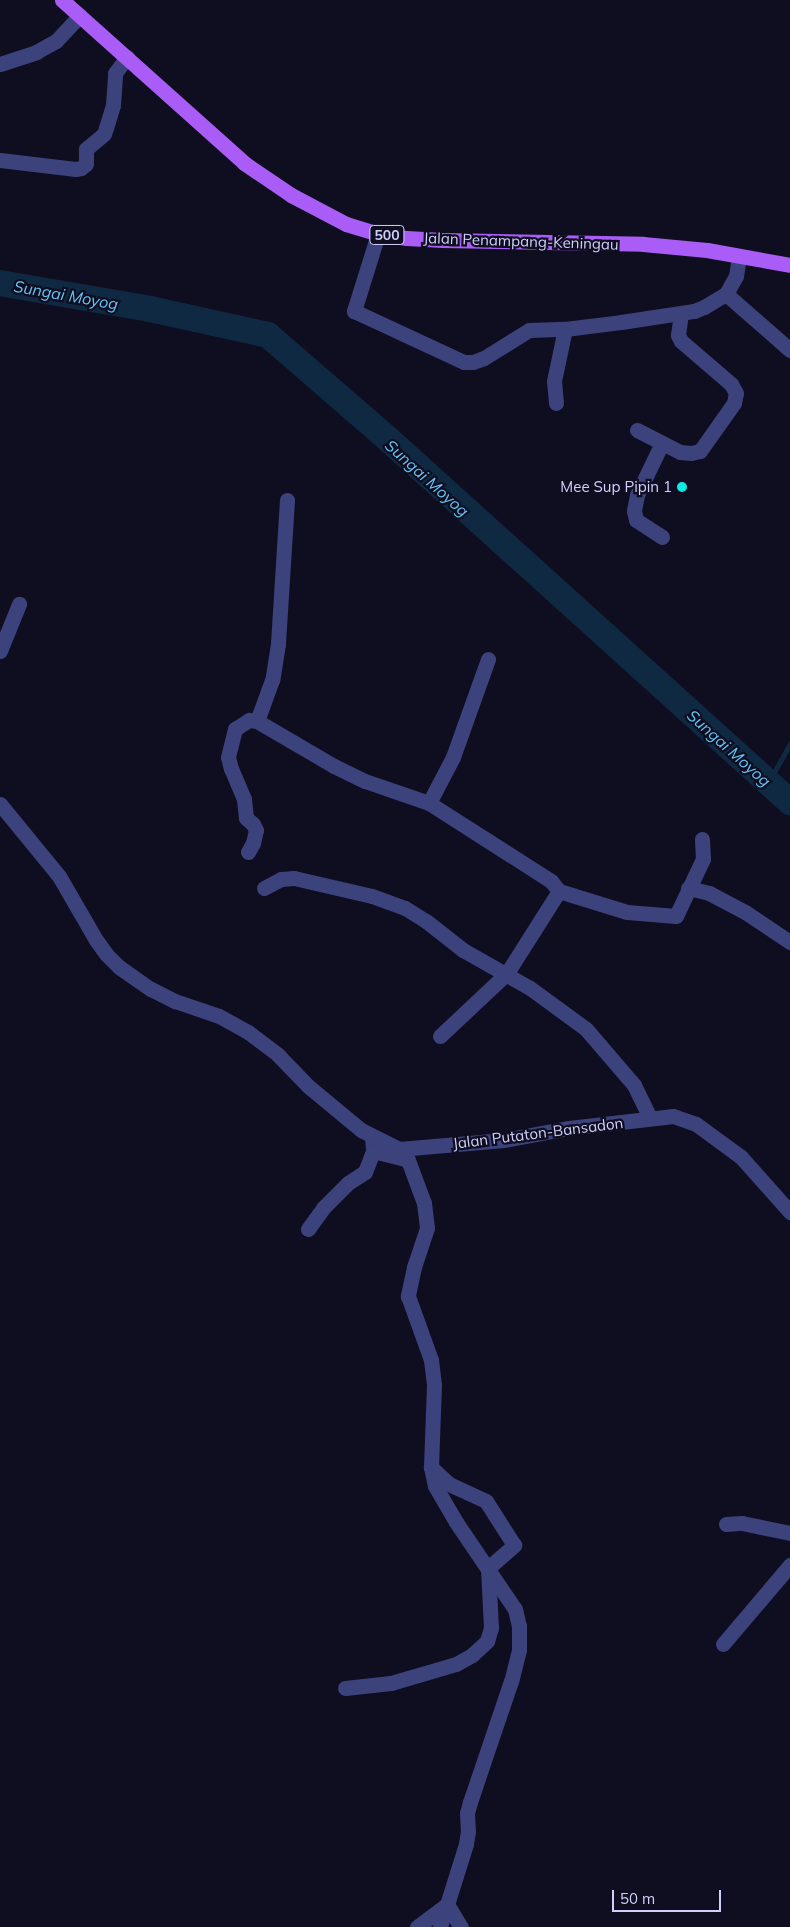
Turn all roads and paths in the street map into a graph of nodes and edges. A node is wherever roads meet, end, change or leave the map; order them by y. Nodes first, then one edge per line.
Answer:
1 (62, 0) edge
2 (80, 15) junction
3 (127, 57) junction
4 (0, 64) edge
5 (0, 160) edge
6 (378, 234) junction
7 (739, 256) junction
8 (790, 265) edge
9 (726, 294) junction
10 (681, 313) junction
11 (565, 329) junction
12 (790, 350) edge
13 (556, 403) dead end
14 (637, 430) dead end
15 (662, 443) junction
16 (287, 500) dead end
17 (662, 537) dead end
18 (19, 604) dead end
19 (0, 651) edge
20 (488, 659) dead end
21 (257, 721) junction
22 (429, 803) junction
23 (0, 804) edge
24 (702, 839) dead end
25 (248, 852) dead end
26 (264, 888) dead end
27 (688, 888) junction
28 (559, 891) junction
29 (790, 942) edge
30 (507, 973) junction
31 (440, 1036) dead end
32 (650, 1118) junction
33 (372, 1136) junction
34 (373, 1152) junction
35 (790, 1212) edge
36 (308, 1229) dead end
37 (431, 1467) junction
38 (726, 1524) dead end
39 (790, 1534) edge
40 (790, 1565) edge
41 (488, 1568) junction
42 (723, 1644) dead end
43 (345, 1688) dead end
44 (447, 1904) junction
45 (417, 1927) edge
46 (440, 1927) edge
47 (461, 1927) edge

1 - 2 main road, Jalan Penampang-Keningau / 500
2 - 3 main road, Jalan Penampang-Keningau / 500
2 - 4 street
3 - 5 street
3 - 6 main road, Jalan Penampang-Keningau / 500
6 - 7 main road, Jalan Penampang-Keningau / 500
6 - 11 street
7 - 8 main road, Jalan Penampang-Keningau / 500
7 - 9 street
9 - 10 street
9 - 12 street
10 - 11 street
10 - 15 street
11 - 13 street
14 - 15 street
15 - 17 street
16 - 21 street
18 - 19 street
20 - 22 street
21 - 22 street
21 - 25 street
22 - 28 street
23 - 33 street, Jalan Putaton-Bansadon
24 - 27 street
26 - 30 street
27 - 28 street
27 - 29 street
28 - 30 street
30 - 31 street
30 - 32 street
32 - 33 street, Jalan Putaton-Bansadon
32 - 35 street, Jalan Putaton-Bansadon
33 - 34 street
34 - 36 street
34 - 37 street
37 - 41 street
37 - 41 street
38 - 39 street
40 - 42 street
41 - 43 street
41 - 44 street
44 - 45 street
44 - 46 street
44 - 47 street

